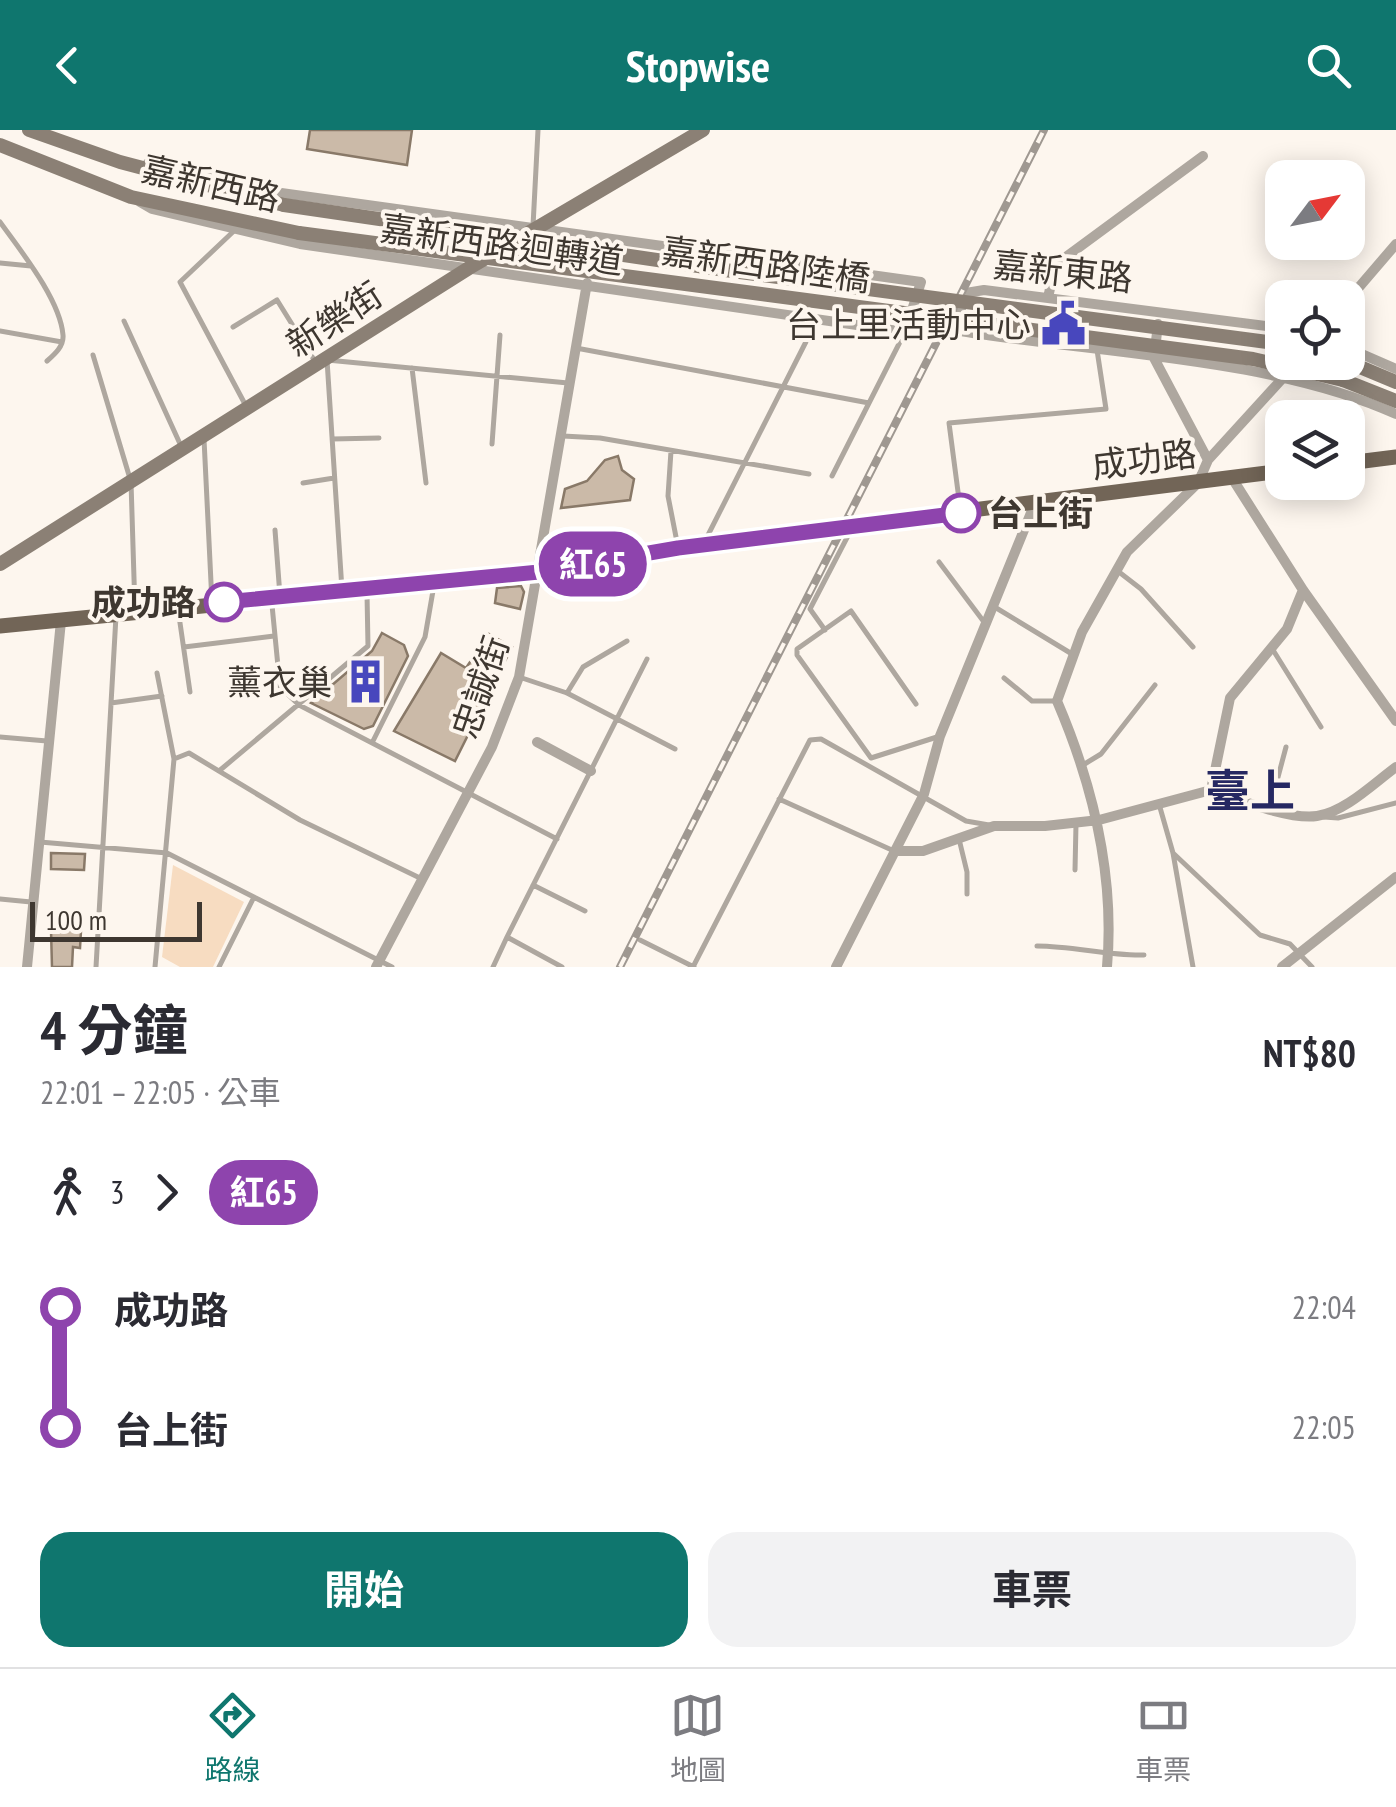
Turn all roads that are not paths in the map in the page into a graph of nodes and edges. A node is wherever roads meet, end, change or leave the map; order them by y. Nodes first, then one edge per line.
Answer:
1 (29, 130) edge
2 (538, 130) edge
3 (703, 130) edge
4 (0, 146) edge
5 (1203, 156) dead end
6 (120, 162) junction
7 (131, 196) junction
8 (353, 203) junction
9 (284, 206) joint
10 (0, 222) edge
11 (236, 229) junction
12 (533, 229) junction
13 (299, 233) joint
14 (1396, 244) edge
15 (346, 250) junction
16 (0, 262) edge
17 (31, 266) junction
18 (469, 268) junction
19 (1365, 280) edge
20 (588, 283) junction
21 (1048, 298) junction
22 (1160, 312) junction
23 (818, 319) junction
24 (124, 321) dead end
25 (1265, 326) edge
26 (234, 327) dead end
27 (0, 330) edge
28 (905, 332) junction
29 (500, 335) dead end
30 (62, 342) junction
31 (1265, 342) edge
32 (576, 348) junction
33 (1097, 350) junction
34 (92, 355) dead end
35 (1365, 356) edge
36 (1154, 358) junction
37 (47, 362) dead end
38 (322, 362) junction
39 (412, 368) junction
40 (1365, 369) edge
41 (1396, 370) edge
42 (497, 376) junction
43 (1265, 376) edge
44 (1281, 380) edge
45 (1287, 380) edge
46 (1396, 382) edge
47 (571, 384) junction
48 (782, 389) junction
49 (1396, 402) edge
50 (869, 403) junction
51 (248, 409) junction
52 (1396, 414) edge
53 (204, 436) junction
54 (563, 436) junction
55 (379, 438) dead end
56 (332, 439) junction
57 (492, 444) dead end
58 (182, 450) junction
59 (671, 451) junction
60 (1396, 457) edge
61 (1208, 460) junction
62 (1365, 461) edge
63 (744, 464) junction
64 (809, 474) dead end
65 (1265, 474) edge
66 (832, 476) dead end
67 (334, 478) junction
68 (1232, 478) junction
69 (131, 482) junction
70 (303, 483) dead end
71 (426, 483) dead end
72 (1198, 483) junction
73 (1035, 504) junction
74 (961, 513) junction
75 (853, 525) junction
76 (275, 530) dead end
77 (704, 544) junction
78 (678, 548) junction
79 (938, 562) dead end
80 (0, 564) edge
81 (1116, 570) junction
82 (539, 572) junction
83 (435, 582) junction
84 (367, 588) junction
85 (342, 590) junction
86 (1303, 590) junction
87 (276, 596) junction
88 (212, 603) junction
89 (178, 606) junction
90 (993, 606) junction
91 (135, 610) junction
92 (116, 612) junction
93 (61, 621) junction
94 (986, 624) junction
95 (0, 626) edge
96 (825, 630) junction
97 (274, 636) junction
98 (627, 640) dead end
99 (184, 647) junction
100 (1193, 647) dead end
101 (1271, 648) junction
102 (1074, 656) junction
103 (647, 659) dead end
104 (157, 673) dead end
105 (519, 677) junction
106 (1004, 678) dead end
107 (1155, 684) dead end
108 (190, 692) dead end
109 (568, 693) junction
110 (162, 696) junction
111 (1056, 701) junction
112 (111, 703) junction
113 (299, 704) junction
114 (916, 704) dead end
115 (618, 718) junction
116 (1396, 721) edge
117 (1321, 727) dead end
118 (940, 736) junction
119 (0, 737) edge
120 (50, 741) junction
121 (372, 742) junction
122 (537, 742) dead end
123 (675, 748) dead end
124 (1286, 748) dead end
125 (174, 759) junction
126 (1083, 765) junction
127 (1396, 767) edge
128 (219, 771) junction
129 (591, 771) junction
130 (1211, 790) junction
131 (469, 791) junction
132 (924, 794) junction
133 (778, 799) junction
134 (1396, 803) edge
135 (1159, 804) junction
136 (1270, 808) junction
137 (1316, 816) junction
138 (1098, 820) junction
139 (1076, 824) junction
140 (994, 826) junction
141 (557, 839) junction
142 (959, 839) junction
143 (40, 842) junction
144 (103, 847) junction
145 (894, 851) junction
146 (166, 852) junction
147 (1173, 854) junction
148 (1075, 870) dead end
149 (1396, 878) edge
150 (422, 879) junction
151 (533, 885) junction
152 (967, 894) dead end
153 (254, 897) junction
154 (0, 900) edge
155 (34, 903) junction
156 (586, 911) dead end
157 (508, 937) junction
158 (640, 940) dead end
159 (1037, 946) dead end
160 (1302, 952) junction
161 (1144, 956) dead end
162 (1108, 962) edge
163 (156, 964) edge
164 (378, 964) edge
165 (27, 967) edge
166 (96, 967) edge
167 (168, 967) edge
168 (219, 967) edge
169 (392, 967) edge
170 (493, 967) edge
171 (562, 967) edge
172 (694, 967) edge
173 (836, 967) edge
174 (1193, 967) edge
175 (1282, 967) edge
176 (1312, 967) edge

1 - 6 street, 嘉新西路
2 - 12 lane
3 - 12 street, 新樂街
4 - 7 street, 嘉新西路
5 - 21 street
6 - 8 street
6 - 9 street, 嘉新西路
7 - 11 street, 嘉新西路迴轉道
7 - 13 street, 嘉新西路
8 - 12 street
8 - 15 street
9 - 31 street, 嘉新西路陸橋, bridge
10 - 17 lane
11 - 15 street, 嘉新西路迴轉道
11 - 51 lane
12 - 18 street, 新樂街
12 - 28 street, 嘉新西路迴轉道
13 - 49 street, 嘉新西路陸橋, bridge
14 - 19 street
15 - 18 street, 嘉新西路迴轉道
16 - 17 lane
17 - 30 lane
18 - 20 street, 嘉新西路迴轉道
18 - 38 street, 新樂街
20 - 23 street, 嘉新西路迴轉道
20 - 32 street, 忠誠街
21 - 22 street, 嘉新東路
21 - 33 street, 嘉新東路
22 - 25 street, 嘉新東路
22 - 36 street
23 - 28 street, 嘉新西路迴轉道
23 - 48 lane
24 - 58 lane
26 - 38 lane
27 - 30 lane
28 - 50 lane
29 - 42 lane
30 - 37 lane
32 - 47 street, 忠誠街
32 - 48 lane
33 - 36 street, 嘉新東路
33 - 74 lane
34 - 69 lane
35 - 41 street
36 - 43 street, 嘉新東路
36 - 61 street
38 - 39 lane
38 - 51 street, 新樂街
38 - 56 lane
39 - 42 lane
39 - 71 lane
40 - 46 street
42 - 47 lane
42 - 57 lane
44 - 61 street
45 - 52 street, 嘉新東路
47 - 54 street, 忠誠街
48 - 50 lane
48 - 63 lane
50 - 66 lane
51 - 53 street, 新樂街
53 - 58 street, 新樂街
53 - 88 lane
54 - 59 lane
54 - 82 street, 忠誠街
55 - 56 lane
56 - 67 lane
58 - 69 street, 新樂街
59 - 63 lane
59 - 78 lane
60 - 62 main road
61 - 72 street
63 - 64 lane
63 - 77 lane
65 - 68 main road, 成功路
67 - 70 lane
67 - 85 lane
68 - 72 main road, 成功路
68 - 86 street
69 - 80 street, 新樂街
69 - 91 lane
72 - 73 main road, 成功路
72 - 81 street
73 - 74 main road, 成功路
73 - 90 street
74 - 75 main road, 成功路
75 - 77 main road, 成功路
75 - 96 lane
76 - 87 lane
77 - 78 main road, 成功路
78 - 82 main road, 成功路
79 - 94 lane
81 - 100 lane
81 - 102 street
82 - 83 main road, 成功路
82 - 105 street, 忠誠街
83 - 84 main road, 成功路
83 - 121 lane
84 - 85 main road, 成功路
84 - 113 lane
85 - 87 main road, 成功路
86 - 101 street
86 - 116 street
87 - 88 main road, 成功路
87 - 97 lane
88 - 89 main road, 成功路
89 - 91 main road, 成功路
89 - 99 lane
90 - 94 street
90 - 102 lane
91 - 92 main road, 成功路
92 - 93 main road, 成功路
92 - 112 lane
93 - 95 main road, 成功路
93 - 120 street
94 - 118 street
96 - 114 lane
96 - 118 lane
97 - 99 lane
97 - 113 lane
98 - 109 lane
99 - 108 lane
101 - 117 lane
101 - 130 street
102 - 111 street
103 - 115 lane
104 - 110 lane
105 - 109 lane
105 - 131 street, 忠誠街
106 - 111 lane
107 - 126 lane
109 - 115 lane
110 - 112 lane
110 - 125 lane
111 - 126 street
112 - 144 lane
113 - 121 lane
113 - 128 lane
115 - 123 lane
115 - 129 lane
118 - 132 street
119 - 120 lane
120 - 143 street
121 - 131 lane
122 - 129 street
124 - 136 lane
125 - 128 lane
125 - 146 lane
126 - 138 street
127 - 137 street
128 - 150 lane
129 - 141 lane
130 - 135 street
130 - 136 street
131 - 141 lane
131 - 150 street, 忠誠街
132 - 133 lane
132 - 140 lane
132 - 145 street
133 - 145 lane
133 - 172 lane
134 - 137 lane
135 - 138 street
135 - 147 lane
136 - 137 street
138 - 139 street
138 - 162 street
139 - 140 street
139 - 148 lane
140 - 142 street
141 - 151 lane
142 - 145 street
142 - 152 lane
143 - 144 lane
143 - 155 street
144 - 146 lane
144 - 166 lane
145 - 173 street
146 - 153 lane
146 - 163 lane
147 - 160 lane
147 - 174 lane
149 - 160 street
150 - 164 street, 忠誠街
151 - 156 lane
151 - 157 lane
153 - 164 lane
153 - 168 lane
154 - 155 lane
155 - 165 street
157 - 170 lane
157 - 171 lane
158 - 172 lane
159 - 162 lane
160 - 175 street
160 - 176 lane
161 - 162 lane
163 - 167 lane
164 - 169 lane

